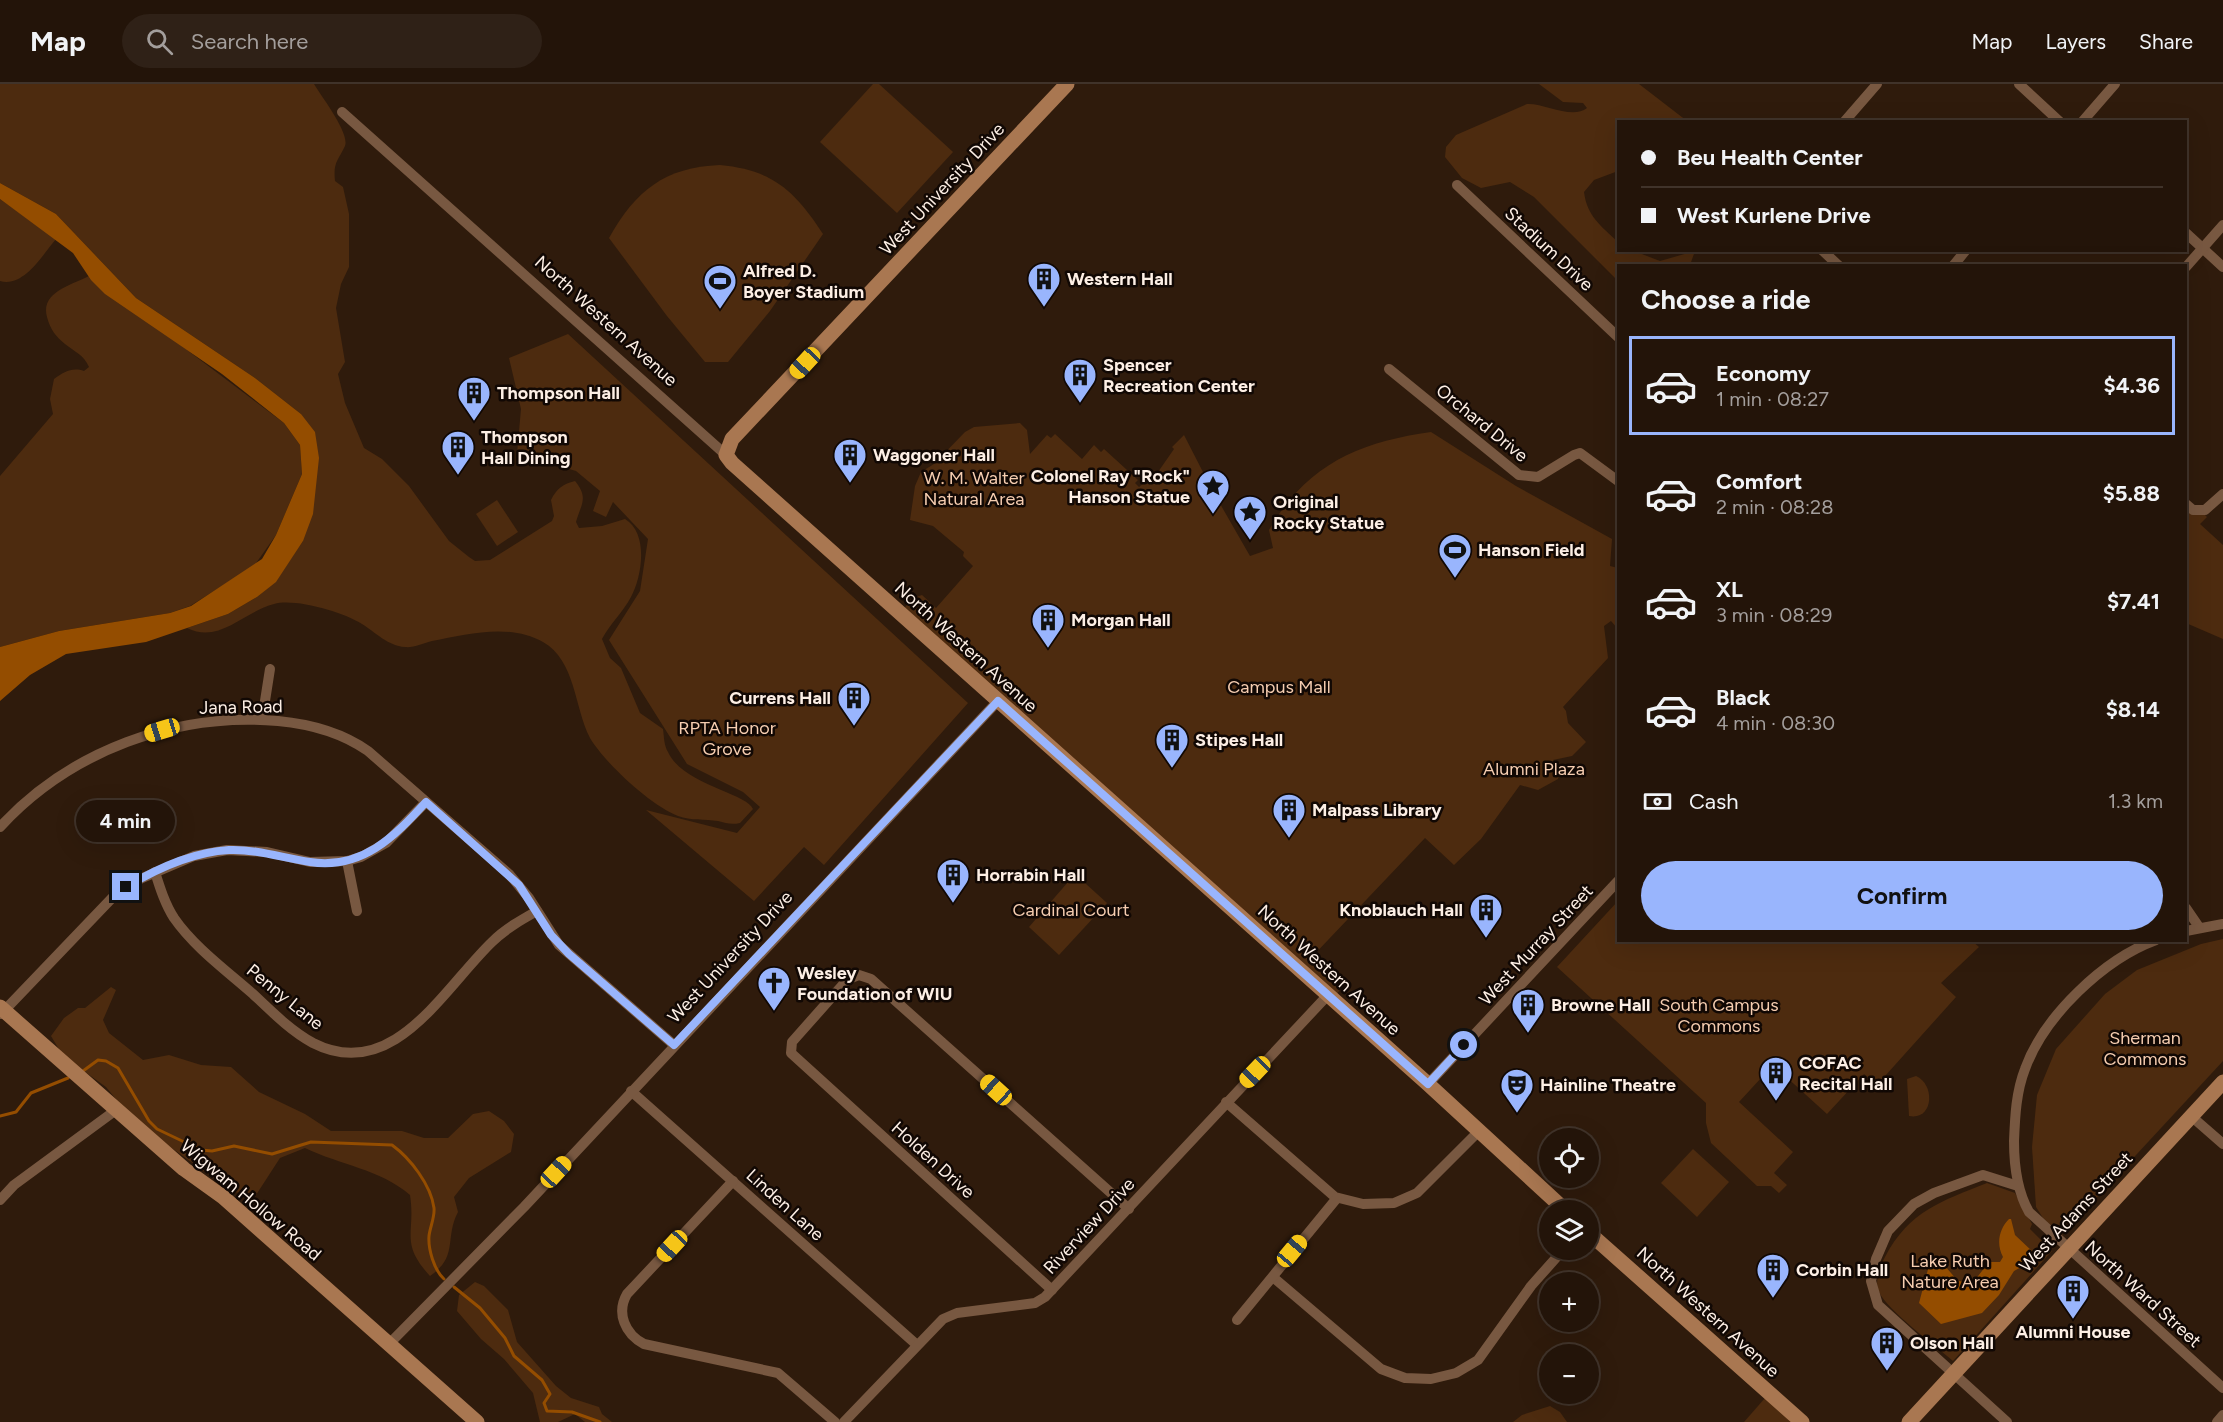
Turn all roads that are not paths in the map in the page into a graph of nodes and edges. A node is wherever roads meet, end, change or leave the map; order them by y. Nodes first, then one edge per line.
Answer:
1 (1067, 84) edge
2 (1877, 84) edge
3 (2019, 84) edge
4 (2115, 84) edge
5 (342, 112) dead end
6 (1846, 120) edge
7 (2058, 120) edge
8 (2084, 120) edge
9 (1457, 185) dead end
10 (2223, 225) edge
11 (2187, 234) edge
12 (2202, 248) junction
13 (1824, 252) edge
14 (1964, 252) edge
15 (1837, 264) edge
16 (1955, 264) edge
17 (2187, 266) edge
18 (2223, 267) edge
19 (1617, 336) edge
20 (1389, 369) dead end
21 (726, 454) junction
22 (1617, 480) edge
23 (2223, 494) edge
24 (2187, 504) edge
25 (270, 669) dead end
26 (998, 701) junction
27 (262, 720) junction
28 (426, 802) junction
29 (0, 827) edge
30 (346, 861) junction
31 (155, 872) junction
32 (1617, 882) edge
33 (2187, 909) edge
34 (357, 911) dead end
35 (537, 911) junction
36 (2223, 924) edge
37 (2199, 927) junction
38 (2187, 931) edge
39 (2152, 942) edge
40 (1327, 996) junction
41 (1, 1011) edge
42 (674, 1045) junction
43 (2223, 1082) edge
44 (1428, 1084) junction
45 (631, 1090) junction
46 (1226, 1102) junction
47 (116, 1110) junction
48 (2191, 1116) junction
49 (1478, 1132) junction
50 (2223, 1144) edge
51 (733, 1181) junction
52 (2018, 1186) junction
53 (1337, 1198) junction
54 (0, 1200) edge
55 (1554, 1200) edge
56 (1129, 1209) junction
57 (1599, 1242) edge
58 (2068, 1249) junction
59 (1554, 1260) edge
60 (1274, 1278) junction
61 (1052, 1290) junction
62 (1237, 1320) dead end
63 (390, 1343) junction
64 (917, 1345) junction
65 (1953, 1374) junction
66 (2223, 1388) edge
67 (2223, 1415) edge
68 (477, 1422) edge
69 (835, 1422) edge
70 (844, 1422) edge
71 (1802, 1422) edge
72 (1909, 1422) edge
73 (2007, 1422) edge
74 (2217, 1422) edge

1 - 21 street, West University Drive
2 - 6 street
3 - 7 street
4 - 8 street
5 - 21 street, North Western Avenue
9 - 19 street, Stadium Drive
10 - 12 street
11 - 12 street
12 - 17 street
12 - 18 street
13 - 15 street
14 - 16 street
20 - 22 street, Orchard Drive
21 - 26 street, North Western Avenue
23 - 24 street
25 - 27 street
26 - 40 street, North Western Avenue
26 - 42 street, West University Drive
27 - 28 street, Jana Road
27 - 29 street, Jana Road
28 - 30 street
28 - 35 street, Jana Road
30 - 31 street
30 - 34 street
31 - 35 street, Penny Lane
31 - 41 street
32 - 44 street, West Murray Street
33 - 37 street
35 - 42 street, Jana Road
36 - 37 street
37 - 38 street
39 - 52 street, North Ward Street
40 - 44 street, North Western Avenue
40 - 46 street, Riverview Drive
41 - 47 street, Wigwam Hollow Road
42 - 45 street, West University Drive
43 - 48 street, West Adams Street
44 - 49 street, North Western Avenue
45 - 51 street, Linden Lane
45 - 63 street, West University Drive
46 - 53 street
46 - 56 street, Riverview Drive
47 - 54 street
47 - 63 street, Wigwam Hollow Road
48 - 50 street
48 - 58 street, West Adams Street
49 - 53 street
49 - 55 street, North Western Avenue
51 - 64 street, Linden Lane
51 - 69 street
52 - 58 street, North Ward Street
52 - 65 street
53 - 60 street
56 - 61 street, Riverview Drive
56 - 61 street, Holden Drive
57 - 71 street, North Western Avenue
58 - 65 street, West Adams Street
58 - 66 street, North Ward Street
59 - 60 street
60 - 62 street
61 - 64 street, Riverview Drive
63 - 68 street, Wigwam Hollow Road
64 - 70 street, Riverview Drive
65 - 72 street, West Adams Street
65 - 73 street
67 - 74 street

